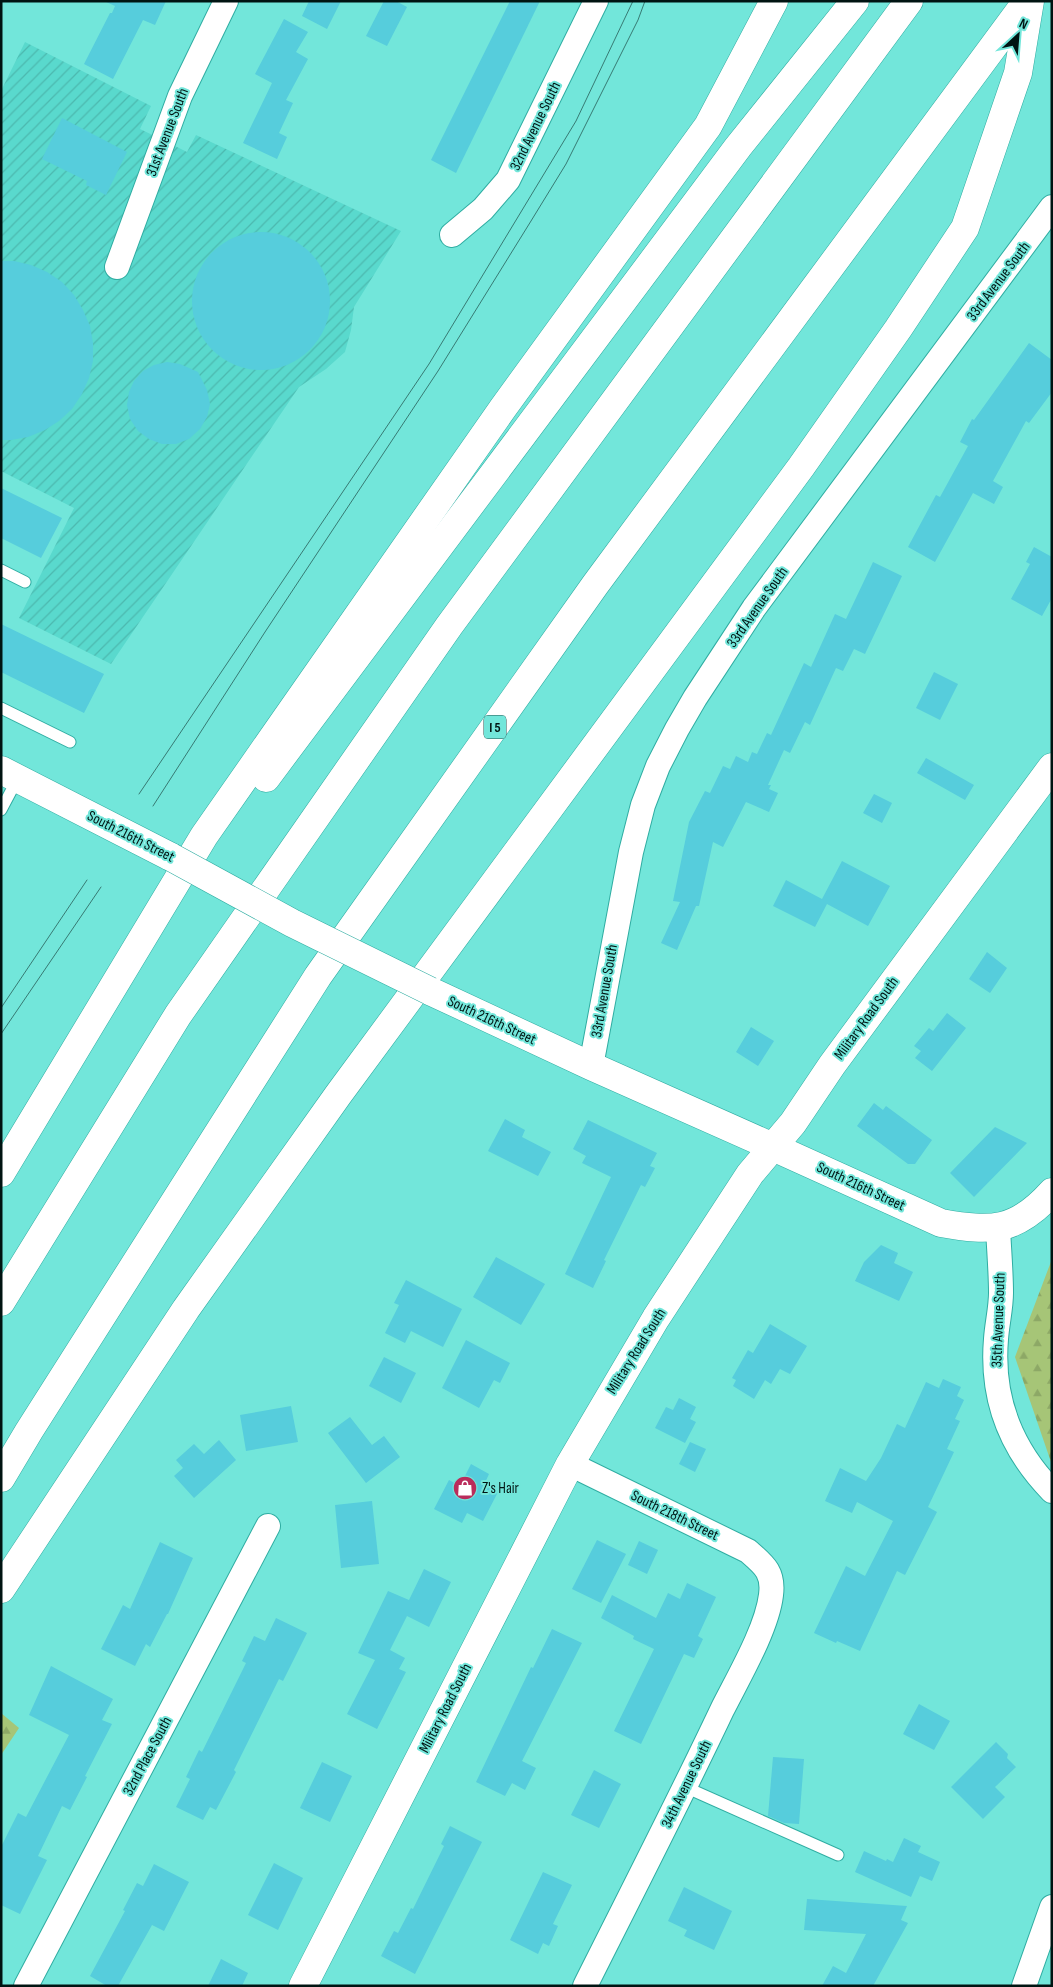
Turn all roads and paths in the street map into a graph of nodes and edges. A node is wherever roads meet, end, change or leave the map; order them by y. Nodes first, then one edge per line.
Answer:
1 (226, 1) edge
2 (596, 1) edge
3 (774, 1) edge
4 (855, 1) edge
5 (909, 1) edge
6 (1028, 1) edge
7 (1052, 208) edge
8 (452, 235) dead end
9 (117, 267) dead end
10 (1, 570) edge
11 (26, 582) dead end
12 (1, 708) edge
13 (70, 742) dead end
14 (1052, 767) edge
15 (10, 774) edge
16 (1, 810) edge
17 (591, 1066) junction
18 (28, 1129) junction
19 (773, 1147) junction
20 (1, 1173) edge
21 (1052, 1192) edge
22 (998, 1228) junction
23 (1, 1302) edge
24 (570, 1464) junction
25 (1, 1478) edge
26 (1052, 1491) edge
27 (268, 1526) dead end
28 (771, 1577) joint
29 (1, 1589) edge
30 (685, 1787) junction
31 (838, 1855) dead end
32 (1052, 1907) edge
33 (26, 1986) edge
34 (303, 1986) edge
35 (585, 1986) edge
36 (1024, 1986) edge

1 - 9 street, 31st Avenue South
2 - 8 street, 32nd Avenue South
3 - 18 main road
4 - 18 main road
5 - 23 main road
6 - 25 main road, I 5
6 - 29 main road
7 - 17 street, 33rd Avenue South
10 - 11 lane
12 - 13 lane
14 - 19 main road, Military Road South
15 - 16 lane
15 - 17 main road, South 216th Street, bridge
17 - 19 main road, South 216th Street
18 - 20 main road
19 - 22 main road, South 216th Street
19 - 24 main road, Military Road South
21 - 22 main road
22 - 26 street, 35th Avenue South
24 - 28 street, South 218th Street
24 - 34 main road, Military Road South
27 - 33 street, 32nd Place South
28 - 30 street, 34th Avenue South
30 - 31 lane
30 - 35 street, 34th Avenue South
32 - 36 street

